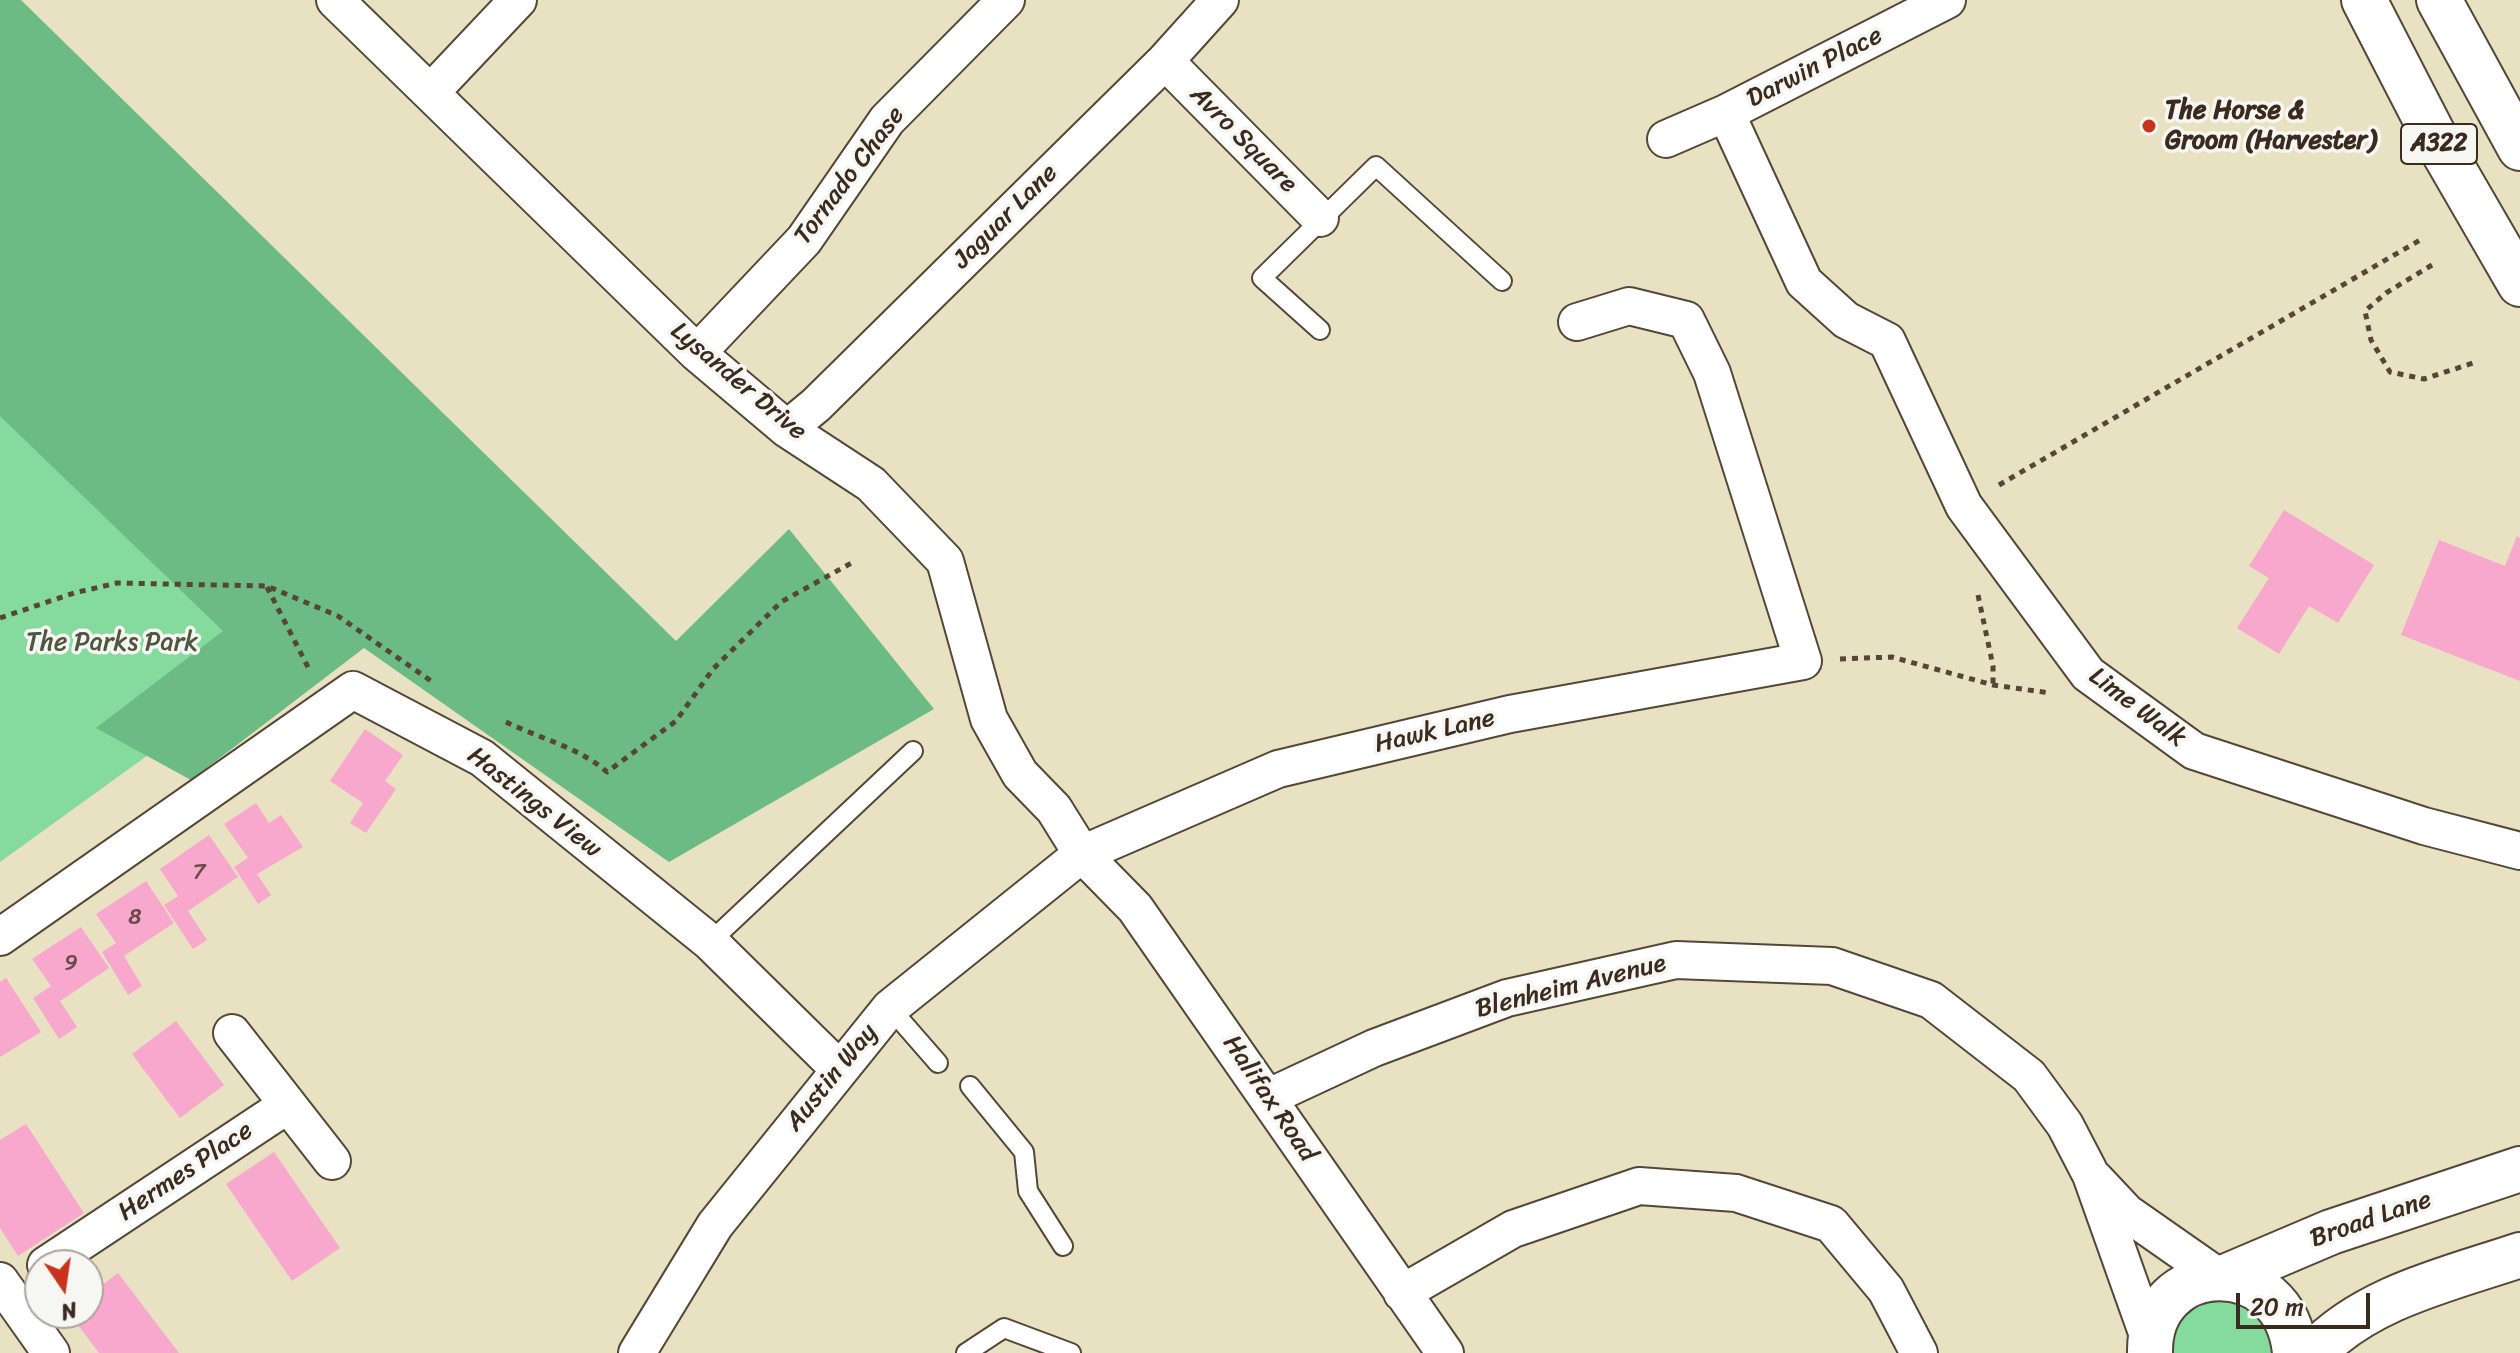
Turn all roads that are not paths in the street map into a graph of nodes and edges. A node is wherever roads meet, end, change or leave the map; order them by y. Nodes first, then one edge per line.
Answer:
1 (335, 0) edge
2 (518, 0) edge
3 (1006, 0) edge
4 (1220, 0) edge
5 (1947, 0) edge
6 (2364, 0) edge
7 (2439, 0) edge
8 (1165, 61) junction
9 (431, 92) junction
10 (1726, 113) junction
11 (1666, 139) dead end
12 (2520, 148) edge
13 (1320, 218) junction
14 (1502, 281) dead end
15 (2520, 284) edge
16 (1846, 320) joint
17 (1577, 322) dead end
18 (1320, 330) dead end
19 (697, 353) junction
20 (787, 429) junction
21 (913, 751) dead end
22 (2516, 845) edge
23 (1082, 854) junction
24 (0, 937) edge
25 (710, 942) junction
26 (890, 1008) junction
27 (232, 1033) dead end
28 (938, 1063) dead end
29 (840, 1070) junction
30 (970, 1086) dead end
31 (1269, 1097) junction
32 (286, 1106) junction
33 (332, 1161) dead end
34 (2520, 1169) edge
35 (2091, 1175) junction
36 (1063, 1246) dead end
37 (70, 1249) edge
38 (2520, 1255) edge
39 (2222, 1278) junction
40 (24, 1284) edge
41 (1402, 1293) junction
42 (6, 1300) edge
43 (2150, 1347) edge
44 (51, 1353) edge
45 (637, 1353) edge
46 (966, 1353) edge
47 (1071, 1353) edge
48 (1445, 1353) edge
49 (1919, 1353) edge
50 (2295, 1353) edge
51 (2314, 1353) edge

1 - 9 street, Lysander Drive
2 - 9 street
3 - 19 street, Tornado Chase
4 - 8 street, Jaguar Lane
5 - 10 street, Darwin Place
6 - 15 main road, A322
7 - 12 main road, A322
8 - 13 street, Avro Square
8 - 20 street, Jaguar Lane
9 - 19 street, Lysander Drive
10 - 11 street, Darwin Place
10 - 16 street, Darwin Place
13 - 14 lane
13 - 18 lane
16 - 22 street, Lime Walk
17 - 23 street, Hawk Lane
19 - 20 street, Lysander Drive
20 - 23 street, Lysander Drive
21 - 25 lane
23 - 26 street, Austin Way
23 - 31 street, Halifax Road
24 - 25 street, Hastings View
25 - 29 street, Hastings View
26 - 28 lane
26 - 29 street, Austin Way
27 - 32 street
29 - 45 street, Austin Way
30 - 36 lane
31 - 35 street, Blenheim Avenue
31 - 41 street, Halifax Road
32 - 33 street
32 - 37 street, Hermes Place
34 - 39 main road, Broad Lane
35 - 39 street, Blenheim Avenue
35 - 43 street, Blenheim Avenue
38 - 51 main road
39 - 43 main road, Broad Lane
39 - 50 main road
40 - 42 street
41 - 48 street, Halifax Road
41 - 49 street
42 - 44 street
46 - 47 lane

